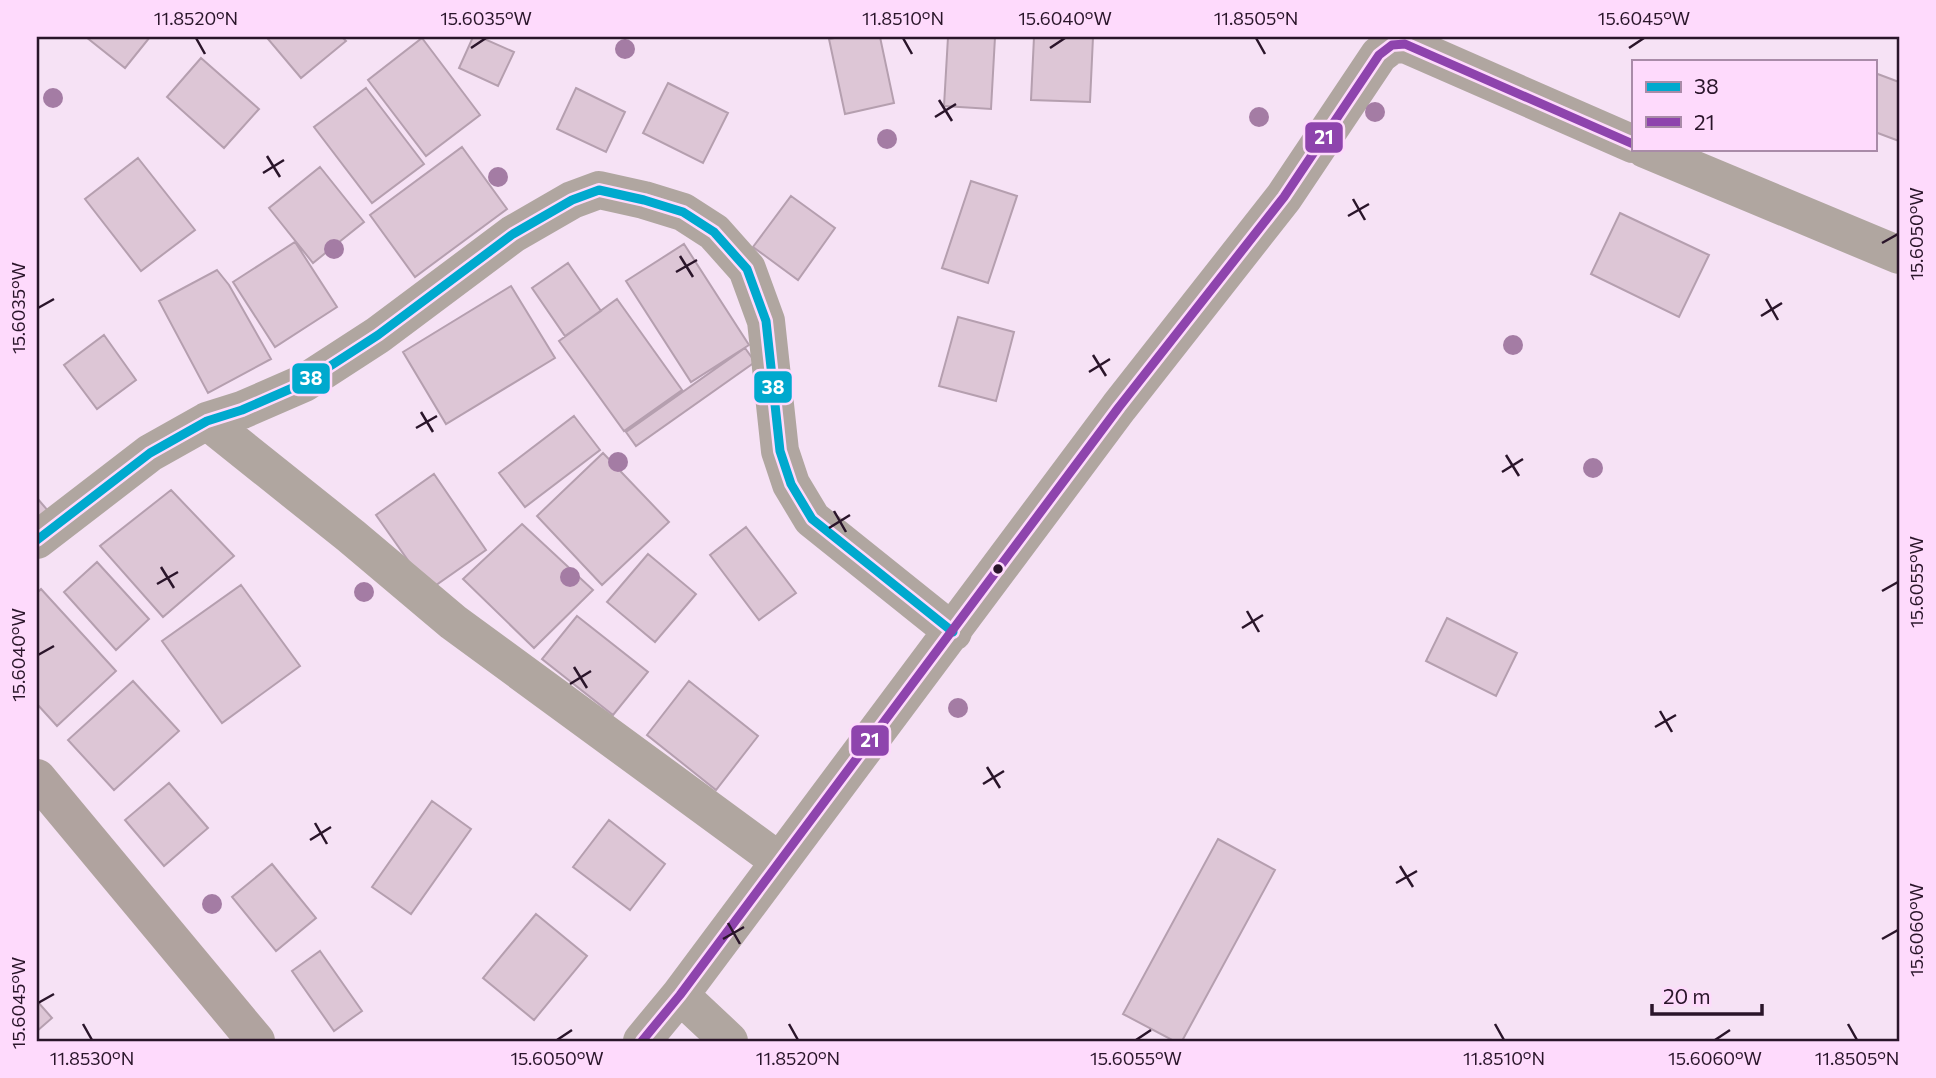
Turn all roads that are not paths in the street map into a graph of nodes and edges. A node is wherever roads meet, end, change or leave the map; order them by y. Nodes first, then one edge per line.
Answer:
1 (1632, 144) edge
2 (1647, 150) edge
3 (1888, 241) edge
4 (207, 421) junction
5 (37, 540) edge
6 (953, 632) junction
7 (37, 778) edge
8 (779, 861) junction
9 (680, 995) junction
10 (256, 1041) edge
11 (642, 1041) edge
12 (729, 1041) edge

1 - 6 street
2 - 3 street
4 - 5 street
4 - 6 street
4 - 8 street
6 - 8 street
7 - 10 main road
8 - 9 street
9 - 11 street
9 - 12 street

